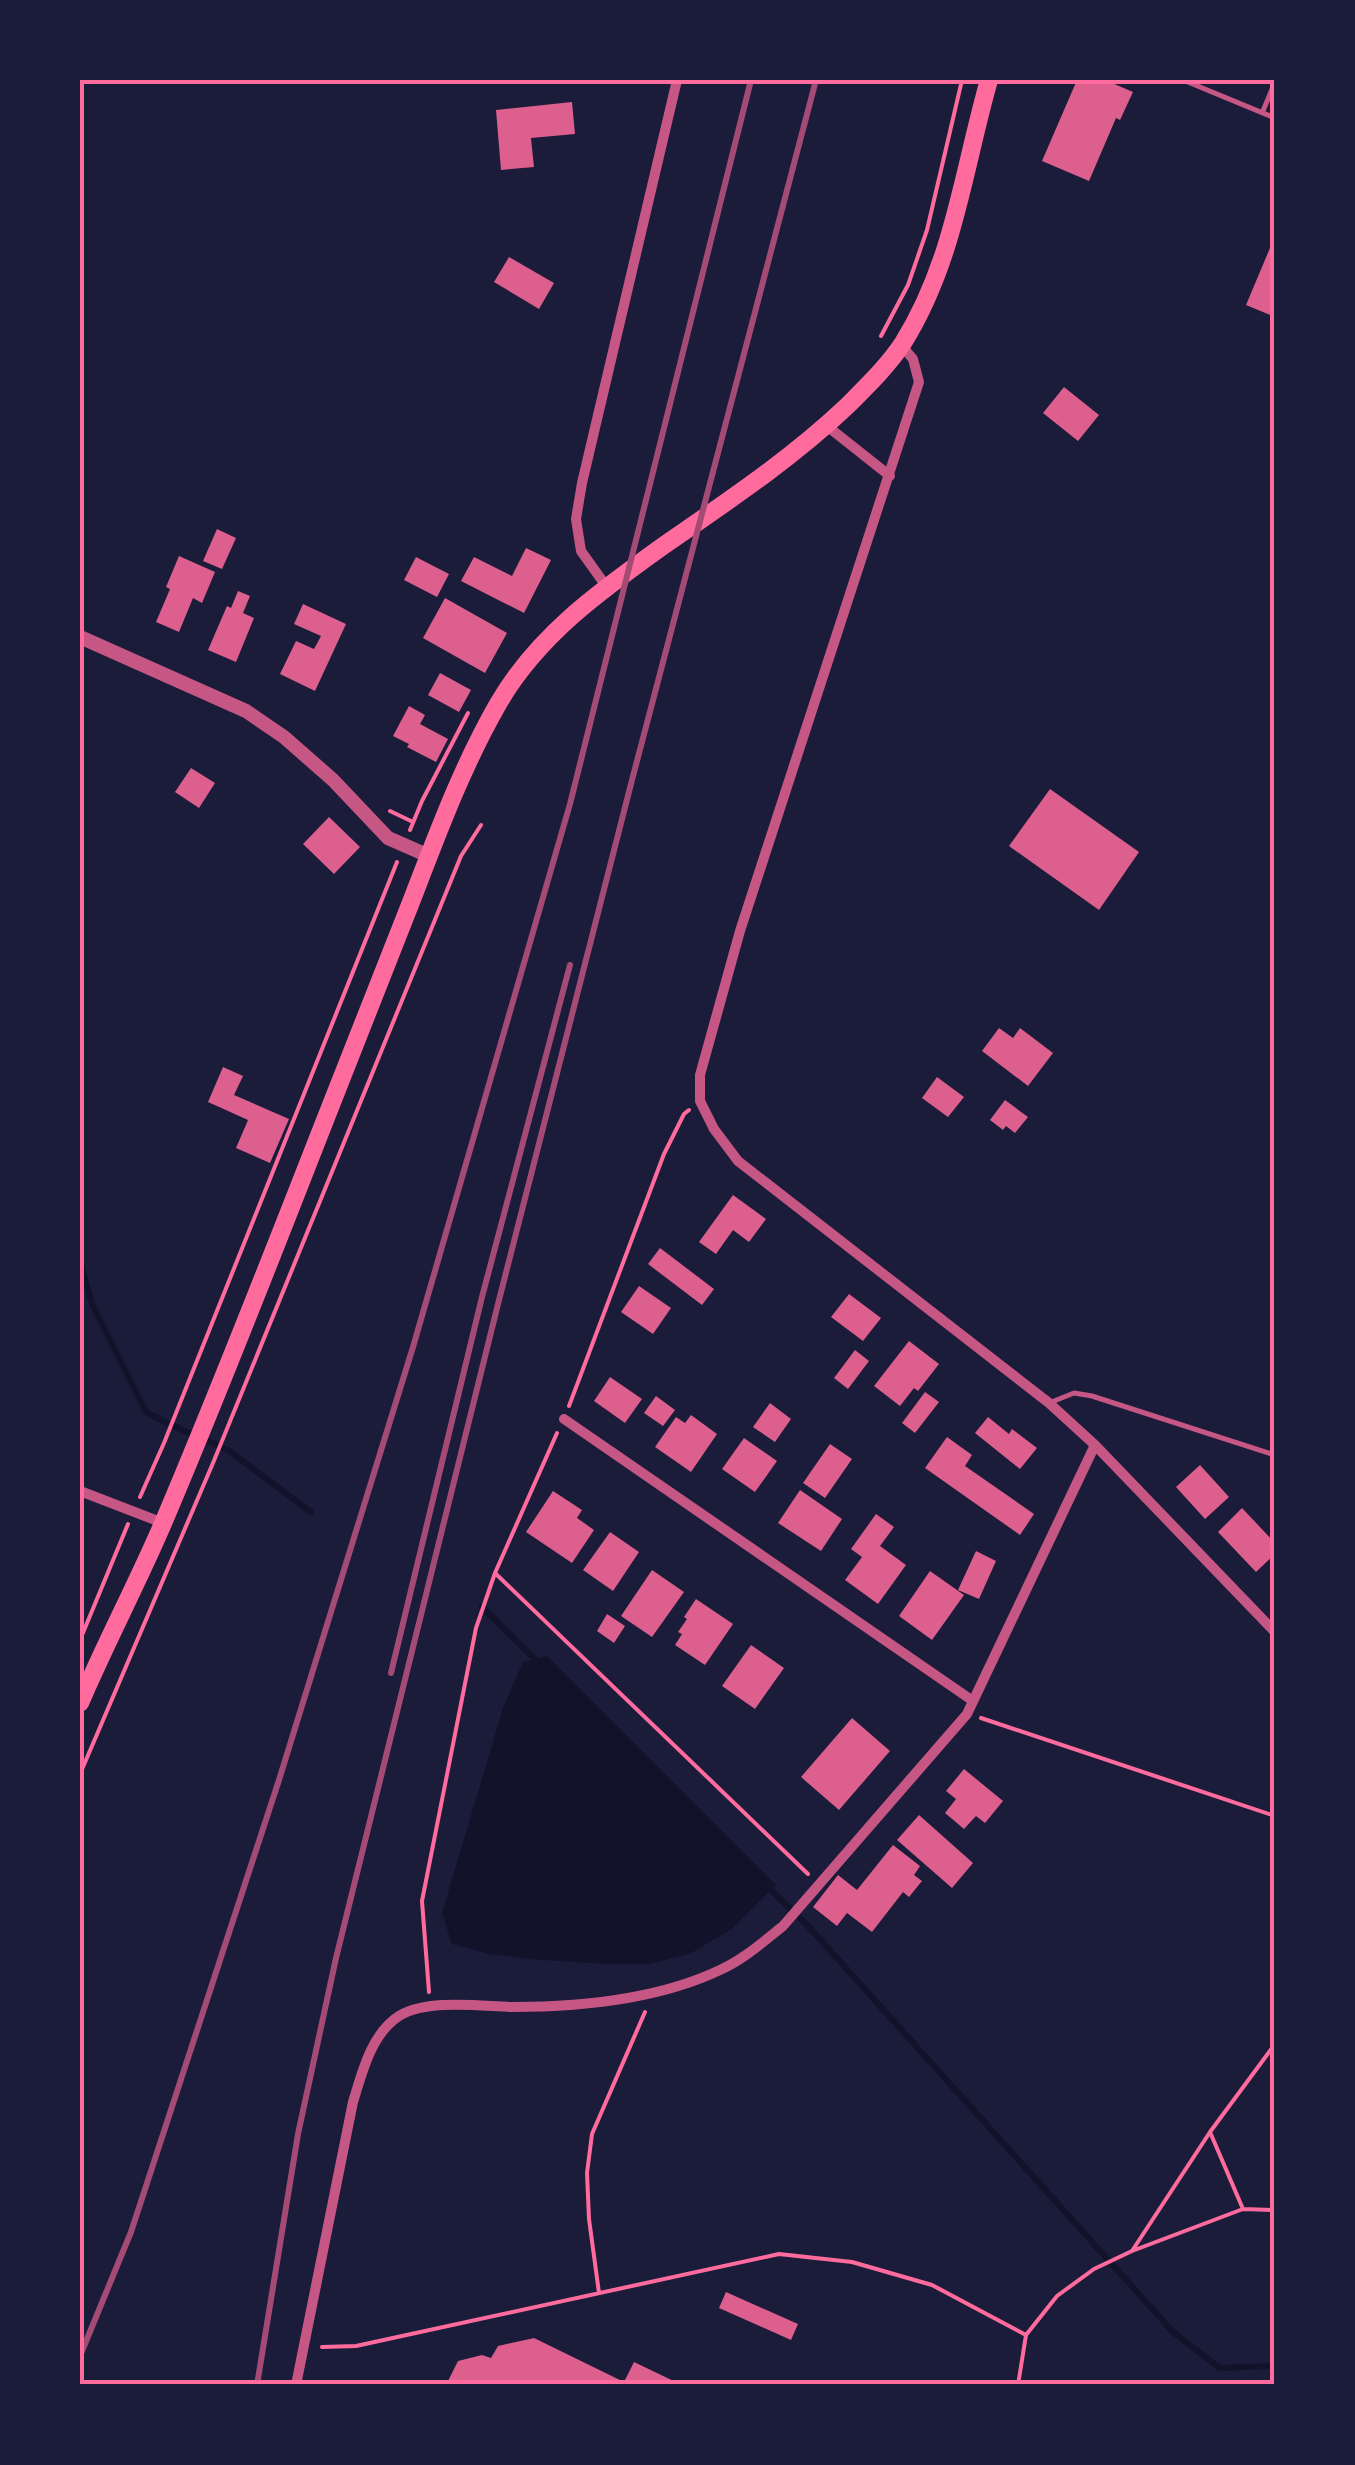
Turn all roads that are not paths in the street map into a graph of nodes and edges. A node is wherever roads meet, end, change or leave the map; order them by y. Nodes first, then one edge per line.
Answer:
1 (677, 80) edge
2 (989, 80) edge
3 (1183, 80) edge
4 (1275, 82) edge
5 (1262, 112) junction
6 (1275, 118) edge
7 (901, 345) junction
8 (827, 426) junction
9 (890, 476) junction
10 (606, 586) junction
11 (80, 637) edge
12 (428, 856) junction
13 (1050, 1403) junction
14 (564, 1419) road end
15 (1094, 1446) junction
16 (1275, 1455) edge
17 (80, 1491) edge
18 (164, 1523) junction
19 (1275, 1632) edge
20 (972, 1701) junction
21 (80, 1704) edge
22 (296, 2385) edge

1 - 10 street
2 - 7 main road
3 - 5 lane
4 - 5 lane
5 - 6 lane
7 - 8 main road
7 - 9 street
8 - 9 street
8 - 10 main road
9 - 13 street
10 - 12 main road
11 - 12 street
12 - 18 main road
13 - 15 street
13 - 16 lane
14 - 20 street
15 - 19 street
15 - 20 street
17 - 18 street
18 - 21 main road
20 - 22 street

